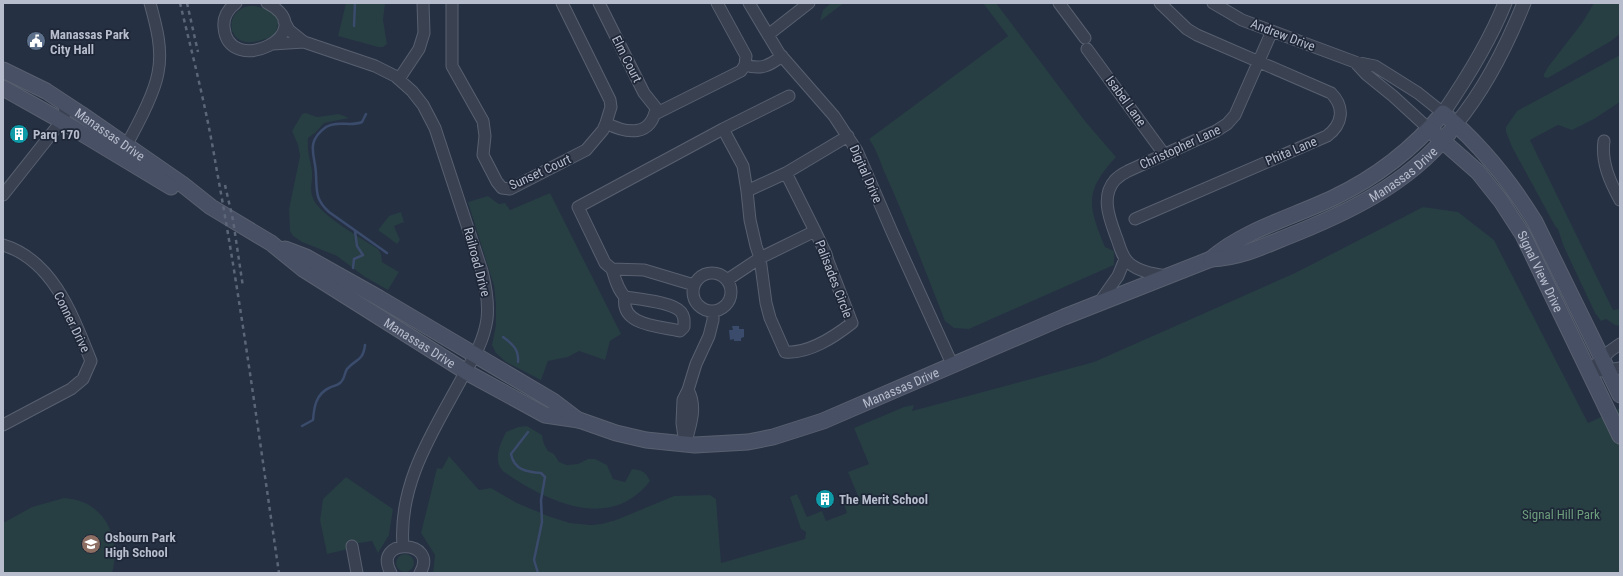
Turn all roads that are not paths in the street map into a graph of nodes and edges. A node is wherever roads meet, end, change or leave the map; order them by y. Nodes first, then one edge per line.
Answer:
1 (150, 3) edge
2 (236, 3) edge
3 (267, 3) edge
4 (423, 3) edge
5 (452, 3) edge
6 (562, 3) edge
7 (599, 3) edge
8 (717, 3) edge
9 (749, 3) edge
10 (810, 3) edge
11 (1059, 3) edge
12 (1160, 3) edge
13 (1213, 3) edge
14 (1505, 3) edge
15 (1524, 3) edge
16 (284, 21) junction
17 (1272, 30) junction
18 (768, 35) junction
19 (304, 42) junction
20 (272, 44) junction
21 (782, 56) junction
22 (1258, 61) junction
23 (1355, 62) junction
24 (745, 66) junction
25 (3, 70) edge
26 (399, 79) junction
27 (3, 88) edge
28 (789, 96) dead end
29 (63, 102) junction
30 (1443, 113) junction
31 (655, 114) junction
32 (62, 121) junction
33 (606, 123) junction
34 (1456, 124) junction
35 (723, 129) junction
36 (1429, 129) junction
37 (848, 136) junction
38 (1443, 141) junction
39 (1604, 141) dead end
40 (123, 151) junction
41 (1164, 154) junction
42 (786, 173) junction
43 (747, 191) junction
44 (3, 195) edge
45 (1620, 200) edge
46 (1134, 219) dead end
47 (815, 231) junction
48 (271, 243) junction
49 (3, 245) edge
50 (760, 258) junction
51 (1125, 259) junction
52 (1211, 259) junction
53 (612, 269) junction
54 (1167, 276) junction
55 (727, 280) junction
56 (694, 285) junction
57 (625, 297) junction
58 (1100, 303) junction
59 (713, 311) junction
60 (1620, 344) edge
61 (475, 355) junction
62 (952, 364) junction
63 (1610, 366) edge
64 (1589, 371) junction
65 (466, 372) junction
66 (1620, 395) edge
67 (579, 420) junction
68 (3, 425) edge
69 (1620, 436) edge
70 (685, 444) junction
71 (352, 546) dead end
72 (403, 546) junction
73 (357, 573) edge
74 (391, 573) edge
75 (420, 573) edge

1 - 40 street
2 - 20 street, Railroad Drive
3 - 16 street, Railroad Drive
4 - 26 street
5 - 33 street, Sunset Court
6 - 33 street, Sunset Court
7 - 31 street, Elm Court
8 - 24 street
9 - 18 street, Digital Drive
10 - 18 street
11 - 41 street, Isabel Lane
12 - 22 street, Phita Lane
13 - 17 street, Andrew Drive
14 - 30 street, Manassas Drive
15 - 34 street, Manassas Drive
16 - 19 street, Railroad Drive
16 - 20 street
17 - 22 street, Christopher Lane
17 - 23 street, Andrew Drive
18 - 21 street, Digital Drive
19 - 20 street, Railroad Drive
19 - 26 street, Railroad Drive
21 - 24 street
21 - 37 street, Digital Drive
22 - 41 street, Christopher Lane
22 - 46 street, Phita Lane
23 - 30 street, Andrew Drive
23 - 36 street, Andrew Drive
24 - 31 street
25 - 29 main road, Manassas Drive
26 - 61 street, Railroad Drive
27 - 32 main road, Manassas Drive
28 - 35 street
29 - 32 street
29 - 40 main road, Manassas Drive
30 - 34 main road, Signal View Drive
30 - 36 main road, Manassas Drive
31 - 33 street
32 - 40 main road, Manassas Drive
32 - 44 street
34 - 38 main road, Manassas Drive
34 - 63 main road, Signal View Drive
35 - 43 street, Palisades Circle
35 - 53 street
36 - 38 main road, Signal View Drive
36 - 52 main road, Manassas Drive
37 - 42 street
37 - 62 street, Digital Drive
38 - 52 main road, Manassas Drive
38 - 64 main road, Signal View Drive
39 - 45 street
40 - 48 main road, Manassas Drive
41 - 51 street, Christopher Lane
42 - 43 street
42 - 47 street, Palisades Circle
43 - 50 street, Palisades Circle
47 - 50 street, Palisades Circle
47 - 50 street, Palisades Circle
48 - 61 main road, Manassas Drive
48 - 65 main road, Manassas Drive
49 - 68 street, Conner Drive
50 - 55 street, Palisades Circle
51 - 54 street
51 - 58 street
52 - 54 main road, Manassas Drive
53 - 56 street
53 - 57 street
54 - 58 main road, Manassas Drive
55 - 56 street
55 - 59 street
56 - 59 street
57 - 57 street
58 - 62 main road, Manassas Drive
59 - 70 street
60 - 63 street
61 - 65 street, Railroad Drive
61 - 67 main road, Manassas Drive
62 - 70 main road, Manassas Drive
63 - 64 street
63 - 66 main road, Signal View Drive
64 - 69 main road, Signal View Drive
65 - 67 main road, Manassas Drive
65 - 72 street, Railroad Drive
67 - 70 main road, Manassas Drive
71 - 73 street
72 - 74 street
72 - 75 street

